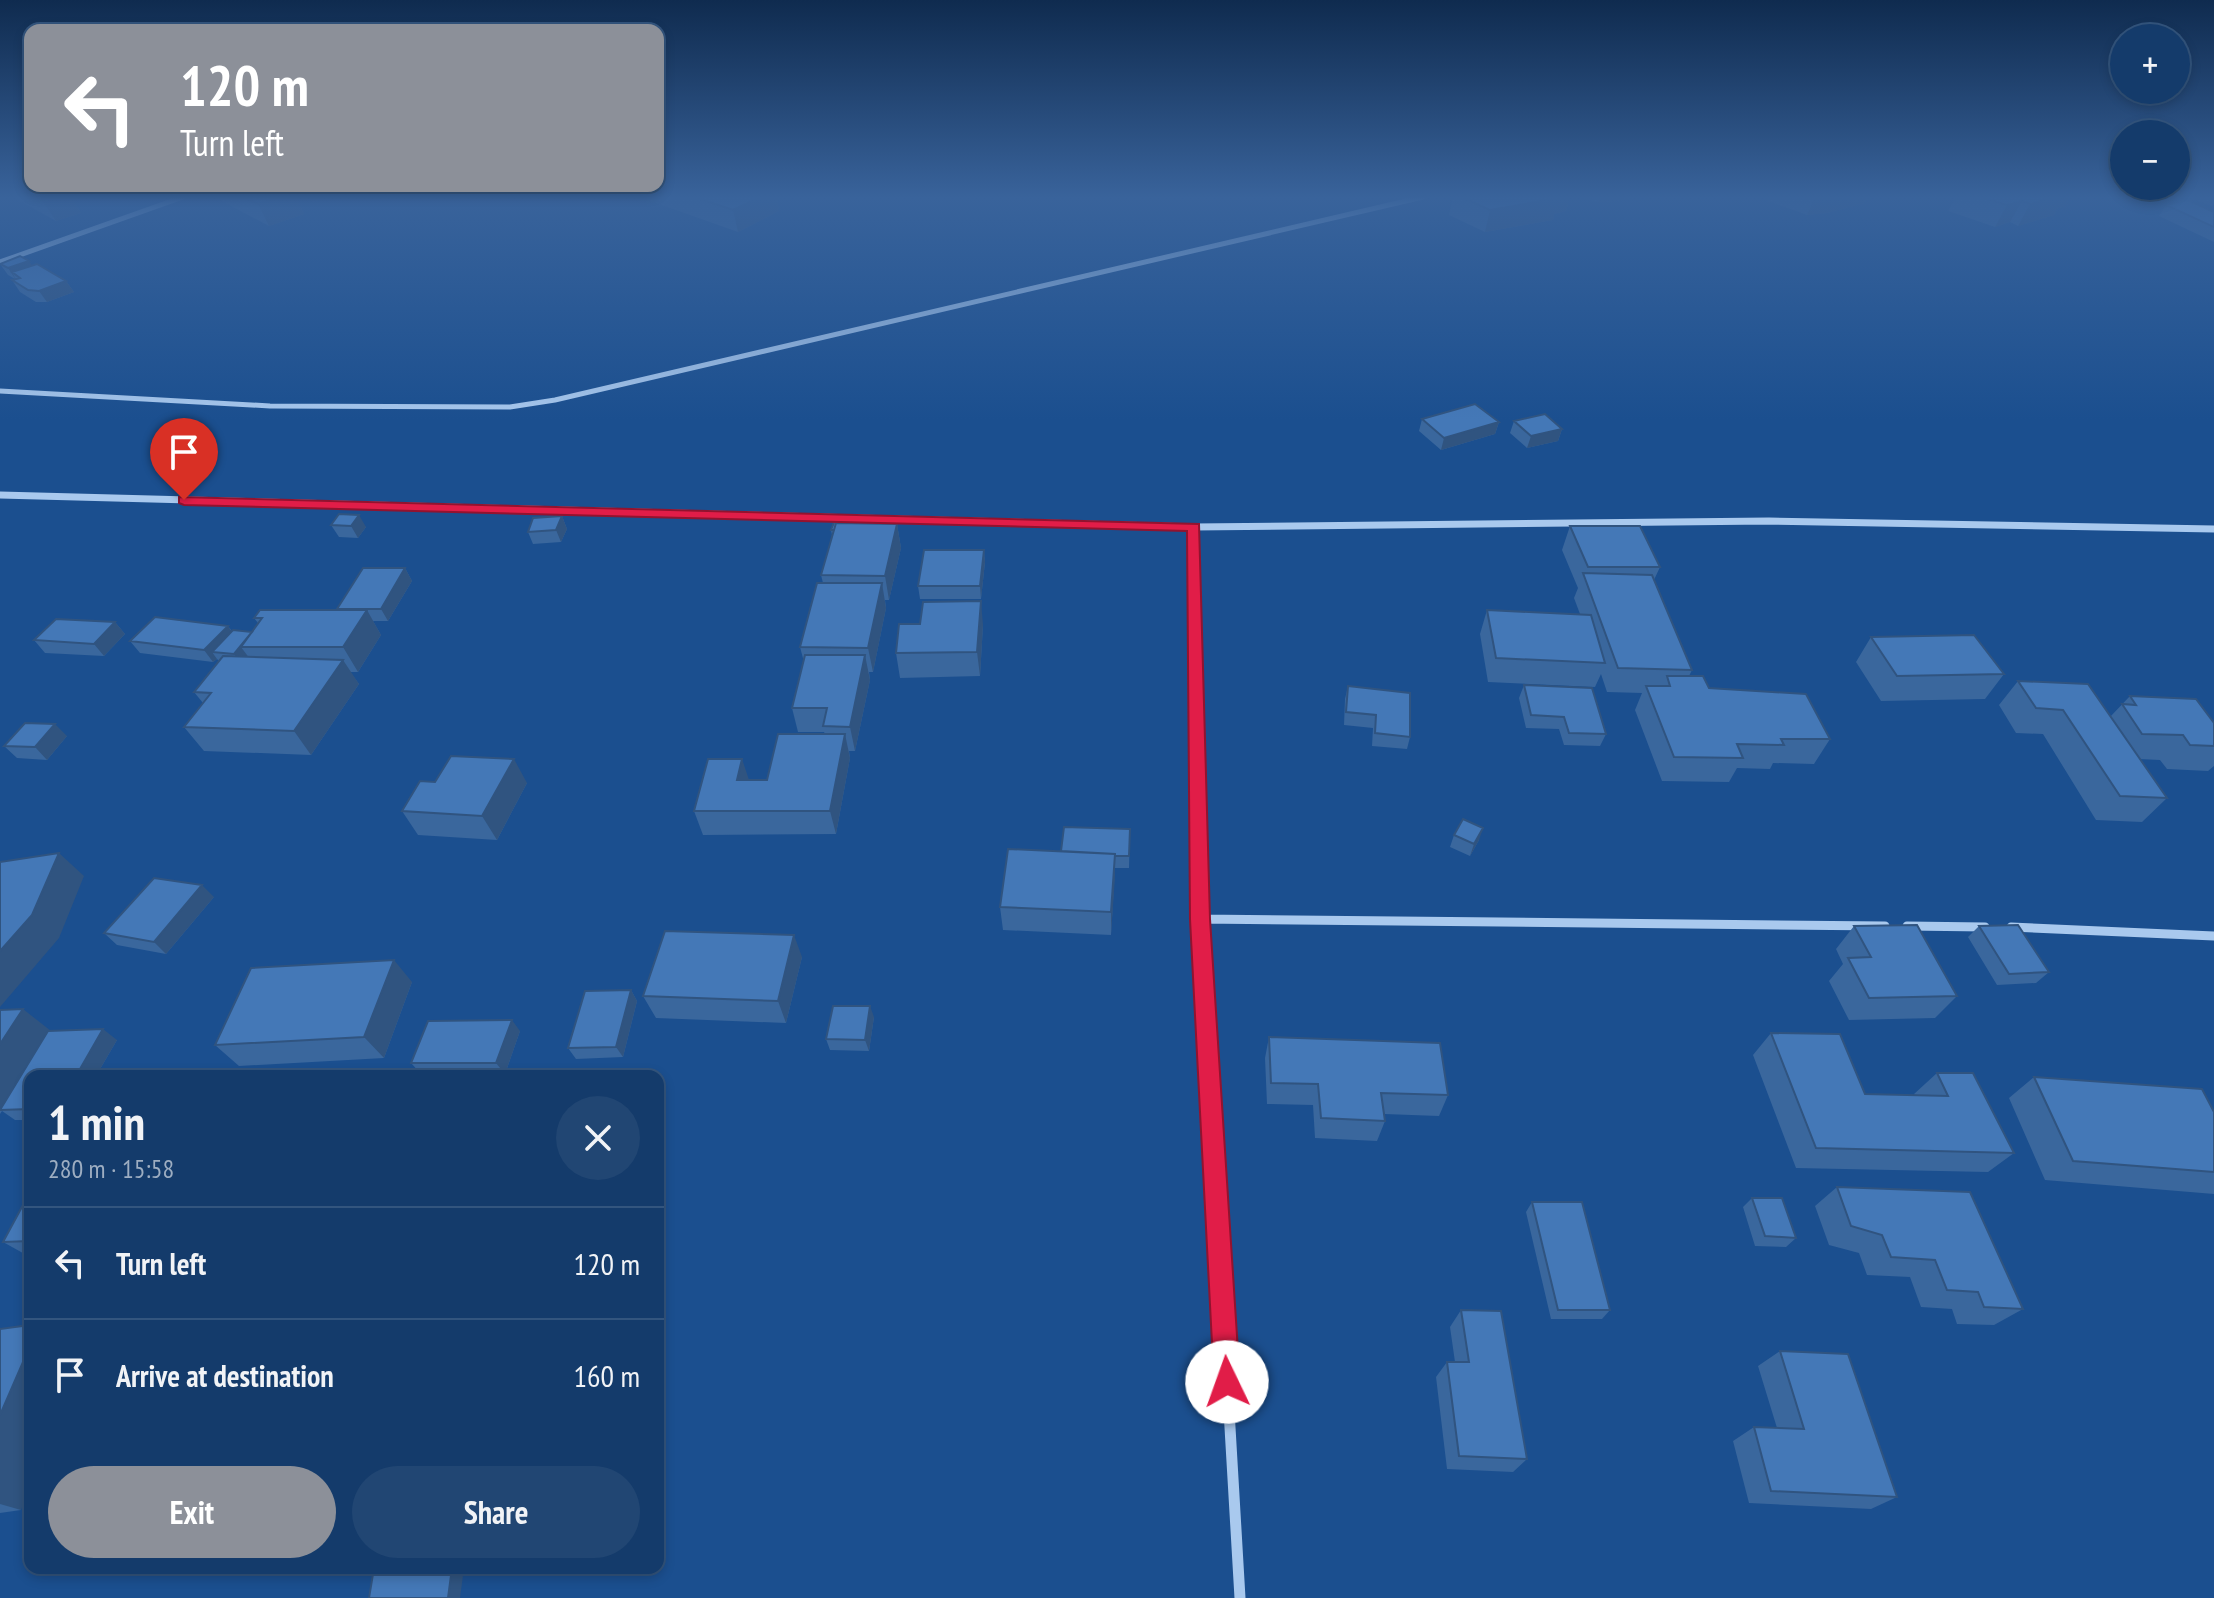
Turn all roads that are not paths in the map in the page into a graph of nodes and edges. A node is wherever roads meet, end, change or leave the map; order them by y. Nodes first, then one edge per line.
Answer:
1 (1104, 272) edge
2 (0, 391) edge
3 (0, 495) edge
4 (1194, 527) junction
5 (2214, 529) edge
6 (1200, 919) junction
7 (1990, 927) edge
8 (2005, 927) edge
9 (2214, 936) edge
10 (1240, 1598) edge

1 - 2 street
3 - 4 street
4 - 5 street
4 - 6 street
6 - 7 street
6 - 10 street
8 - 9 street

